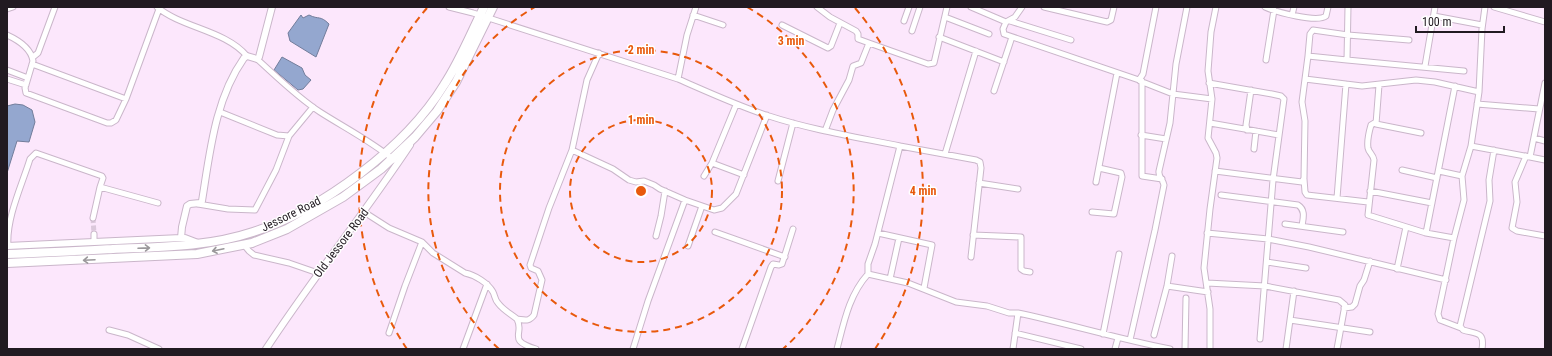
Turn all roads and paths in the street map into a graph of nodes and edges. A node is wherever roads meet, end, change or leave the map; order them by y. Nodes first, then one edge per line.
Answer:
1 (13, 7) edge
2 (55, 7) edge
3 (272, 7) edge
4 (449, 7) edge
5 (493, 7) edge
6 (696, 7) edge
7 (817, 7) edge
8 (909, 7) edge
9 (920, 7) edge
10 (947, 7) edge
11 (971, 7) edge
12 (1022, 7) edge
13 (1044, 7) edge
14 (1114, 7) edge
15 (1156, 7) edge
16 (1187, 7) edge
17 (1216, 7) edge
18 (1265, 7) edge
19 (1294, 7) edge
20 (1328, 7) edge
21 (1348, 7) edge
22 (1435, 7) edge
23 (1485, 7) edge
24 (1494, 7) edge
25 (158, 8) edge
26 (1501, 8) edge
27 (7, 10) edge
28 (1274, 10) junction
29 (484, 13) edge
30 (693, 15) junction
31 (1292, 15) junction
32 (1434, 16) junction
33 (945, 17) junction
34 (904, 21) dead end
35 (1008, 22) junction
36 (1545, 22) edge
37 (840, 23) junction
38 (723, 25) dead end
39 (782, 25) dead end
40 (1482, 25) junction
41 (912, 31) dead end
42 (989, 34) dead end
43 (7, 35) edge
44 (1348, 35) junction
45 (939, 37) junction
46 (1012, 37) junction
47 (1071, 40) dead end
48 (1409, 40) dead end
49 (869, 43) junction
50 (976, 51) junction
51 (599, 53) junction
52 (246, 56) junction
53 (1308, 56) junction
54 (33, 57) junction
55 (257, 59) junction
56 (1266, 60) dead end
57 (1347, 60) junction
58 (1004, 62) junction
59 (32, 64) junction
60 (1425, 66) junction
61 (7, 70) edge
62 (1464, 71) dead end
63 (1117, 73) junction
64 (28, 78) junction
65 (7, 79) edge
66 (678, 79) junction
67 (1305, 79) junction
68 (1141, 81) junction
69 (1209, 83) junction
70 (1545, 83) edge
71 (1346, 84) junction
72 (26, 85) junction
73 (1379, 85) junction
74 (1455, 86) junction
75 (1251, 90) junction
76 (994, 91) dead end
77 (1479, 92) junction
78 (1173, 94) junction
79 (126, 99) junction
80 (1212, 99) junction
81 (1477, 104) junction
82 (736, 105) junction
83 (313, 107) junction
84 (1539, 108) junction
85 (220, 112) junction
86 (767, 115) junction
87 (1376, 122) junction
88 (793, 123) junction
89 (1210, 123) junction
90 (1247, 130) junction
91 (825, 131) junction
92 (1256, 131) junction
93 (1421, 133) dead end
94 (1141, 135) junction
95 (1279, 135) junction
96 (289, 136) junction
97 (1534, 138) junction
98 (1166, 139) junction
99 (1545, 141) edge
100 (900, 146) junction
101 (1471, 146) junction
102 (1254, 149) dead end
103 (572, 150) junction
104 (1494, 150) junction
105 (385, 153) junction
106 (945, 154) junction
107 (1528, 157) junction
108 (1545, 160) edge
109 (395, 161) junction
110 (712, 163) junction
111 (1099, 168) junction
112 (1402, 170) dead end
113 (1214, 171) junction
114 (1438, 171) junction
115 (744, 174) junction
116 (704, 176) dead end
117 (1462, 176) junction
118 (1437, 178) junction
119 (1304, 179) junction
120 (1162, 180) junction
121 (1273, 180) junction
122 (778, 181) dead end
123 (1096, 182) dead end
124 (979, 183) junction
125 (100, 187) junction
126 (1018, 189) dead end
127 (338, 190) junction
128 (665, 191) junction
129 (1370, 191) junction
130 (1221, 195) dead end
131 (343, 197) junction
132 (1337, 198) junction
133 (685, 200) junction
134 (1271, 201) junction
135 (1368, 202) junction
136 (1432, 203) junction
137 (158, 204) dead end
138 (198, 204) junction
139 (702, 206) junction
140 (364, 212) junction
141 (1092, 212) dead end
142 (93, 218) tunnel mouth
143 (1285, 224) dead end
144 (1302, 226) junction
145 (1406, 227) junction
146 (793, 229) dead end
147 (715, 232) dead end
148 (1343, 232) dead end
149 (878, 233) junction
150 (1207, 233) junction
151 (1426, 233) junction
152 (94, 234) tunnel mouth
153 (973, 235) junction
154 (656, 236) dead end
155 (1545, 236) edge
156 (181, 238) junction
157 (899, 238) junction
158 (1454, 238) junction
159 (1268, 239) junction
160 (94, 241) junction
161 (422, 242) junction
162 (199, 244) junction
163 (244, 245) junction
164 (8, 246) edge
165 (688, 246) dead end
166 (7, 254) edge
167 (1119, 254) dead end
168 (1172, 256) dead end
169 (785, 257) junction
170 (971, 257) dead end
171 (1370, 261) junction
172 (1267, 262) junction
173 (7, 263) edge
174 (1306, 268) dead end
175 (1396, 269) junction
176 (1030, 272) dead end
177 (318, 273) junction
178 (868, 274) junction
179 (890, 279) junction
180 (1446, 280) junction
181 (1207, 283) junction
182 (487, 284) junction
183 (1167, 286) junction
184 (1265, 286) junction
185 (924, 288) junction
186 (1294, 291) junction
187 (1208, 292) junction
188 (1186, 298) dead end
189 (1344, 308) junction
190 (1018, 313) junction
191 (517, 319) junction
192 (1290, 320) junction
193 (1341, 327) junction
194 (1461, 328) junction
195 (108, 330) dead end
196 (1370, 332) dead end
197 (389, 333) dead end
198 (1015, 333) junction
199 (1103, 334) junction
200 (1154, 335) dead end
201 (1118, 338) junction
202 (1260, 339) dead end
203 (1130, 340) junction
204 (1163, 348) edge
205 (159, 349) edge
206 (266, 349) edge
207 (463, 349) edge
208 (536, 349) edge
209 (633, 349) edge
210 (742, 349) edge
211 (837, 349) edge
212 (1013, 349) edge
213 (1081, 349) edge
214 (1115, 349) edge
215 (1170, 349) edge
216 (1185, 349) edge
217 (1210, 349) edge
218 (1286, 349) edge
219 (1337, 349) edge
220 (1482, 349) edge

1 - 27 street
2 - 54 street
3 - 55 street
4 - 29 street
5 - 29 highway, Jessore Road
6 - 30 street
7 - 37 street
8 - 34 street
9 - 41 street
10 - 33 street
11 - 35 street
12 - 35 street
13 - 14 street
15 - 68 street
16 - 78 street
17 - 69 street
18 - 28 street
19 - 31 street
20 - 31 street
21 - 44 street
22 - 32 street
23 - 40 street
24 - 26 street
25 - 52 street
25 - 79 street
26 - 36 street
28 - 31 street
28 - 56 street
29 - 51 street
29 - 105 highway, Jessore Road
29 - 109 highway, Jessore Road
30 - 38 street
30 - 66 street
32 - 40 street
32 - 60 street
33 - 42 street
33 - 45 street
35 - 46 street
35 - 47 street
37 - 39 street
37 - 49 street
40 - 77 street
43 - 54 street
44 - 48 street
44 - 53 street
44 - 57 street
45 - 49 street
45 - 50 street
46 - 58 street
46 - 63 street
49 - 91 street
50 - 58 street
50 - 106 street
51 - 66 street
51 - 103 street
52 - 55 street
52 - 85 street
53 - 57 street
53 - 67 street
54 - 59 street
55 - 83 street
57 - 60 street
58 - 76 street
59 - 64 street
59 - 79 street
60 - 62 street
61 - 64 street
63 - 68 street
63 - 111 street
64 - 72 street
65 - 72 street
66 - 82 street
67 - 71 street
67 - 119 street
68 - 78 street
68 - 94 street
69 - 75 street
69 - 80 street
70 - 84 street
71 - 73 street
71 - 132 street
72 - 79 street
73 - 74 street
73 - 87 street
74 - 77 street
74 - 114 street
75 - 90 street
75 - 95 street
77 - 81 street
78 - 80 street
78 - 98 street
80 - 89 street
81 - 84 street
81 - 101 street
82 - 86 street
82 - 110 street
83 - 96 street
83 - 105 street
84 - 97 street
85 - 96 street
85 - 138 street
86 - 88 street
86 - 115 street
87 - 93 street
87 - 129 street
88 - 91 street
88 - 122 street
89 - 90 street
89 - 113 street
90 - 92 street
91 - 100 street
92 - 95 street
92 - 102 street
94 - 98 street
94 - 120 street
95 - 121 street
96 - 138 street
97 - 99 street
97 - 107 street
98 - 120 street
100 - 106 street
100 - 149 street
101 - 104 street
101 - 117 street
103 - 128 street
103 - 191 street
104 - 107 street
104 - 194 street
105 - 109 street
105 - 127 highway, Jessore Road
106 - 124 street
107 - 108 street
107 - 155 street
109 - 131 highway, Jessore Road
109 - 140 street, Old Jessore Road
110 - 115 street
110 - 116 street
111 - 123 street
111 - 141 street
112 - 118 street
113 - 121 street
113 - 150 street
114 - 117 street
114 - 118 street
115 - 139 street
117 - 158 street
118 - 136 street
119 - 121 street
119 - 132 street
120 - 203 street
121 - 134 street
124 - 126 street
124 - 153 street
125 - 137 street
125 - 142 street
125 - 164 street
127 - 131 highway
127 - 162 highway, Jessore Road
128 - 133 street
128 - 154 street
129 - 135 street
129 - 136 street
130 - 134 street
131 - 163 highway, Jessore Road
132 - 135 street
133 - 139 street
133 - 209 street
134 - 144 street
134 - 159 street
135 - 145 street
136 - 151 street
138 - 156 street
139 - 165 street
140 - 161 street
140 - 177 street, Old Jessore Road
143 - 144 street
144 - 148 street
145 - 151 street
145 - 175 street
146 - 169 street
147 - 169 street
149 - 157 street
149 - 178 street
150 - 159 street
150 - 181 street
151 - 158 street
152 - 160 street
153 - 170 street
153 - 176 street
156 - 160 street
156 - 162 street
157 - 179 street
157 - 185 street
158 - 180 street
159 - 171 street
159 - 172 street
160 - 164 street
161 - 182 street
161 - 197 street
166 -> 162 highway, Jessore Road
163 -> 173 highway, Jessore Road
163 - 177 street
167 - 199 street
168 - 183 street
169 - 210 street
171 - 175 street
171 - 189 street
172 - 174 street
172 - 184 street
175 - 180 street
177 - 206 street, Old Jessore Road
178 - 179 street
178 - 211 street
179 - 185 street
180 - 194 street
181 - 184 street
181 - 187 street
182 - 191 street
182 - 207 street
183 - 187 street
183 - 200 street
184 - 186 street
184 - 202 street
185 - 190 street
186 - 189 street
186 - 192 street
187 - 217 street
188 - 216 street
189 - 193 street
190 - 198 street
190 - 199 street
191 - 208 street
192 - 193 street
192 - 218 street
193 - 196 street
193 - 219 street
194 - 220 street
195 - 205 street
198 - 212 street
198 - 213 street
199 - 201 street
201 - 203 street
201 - 214 street
203 - 204 street
204 - 215 street

